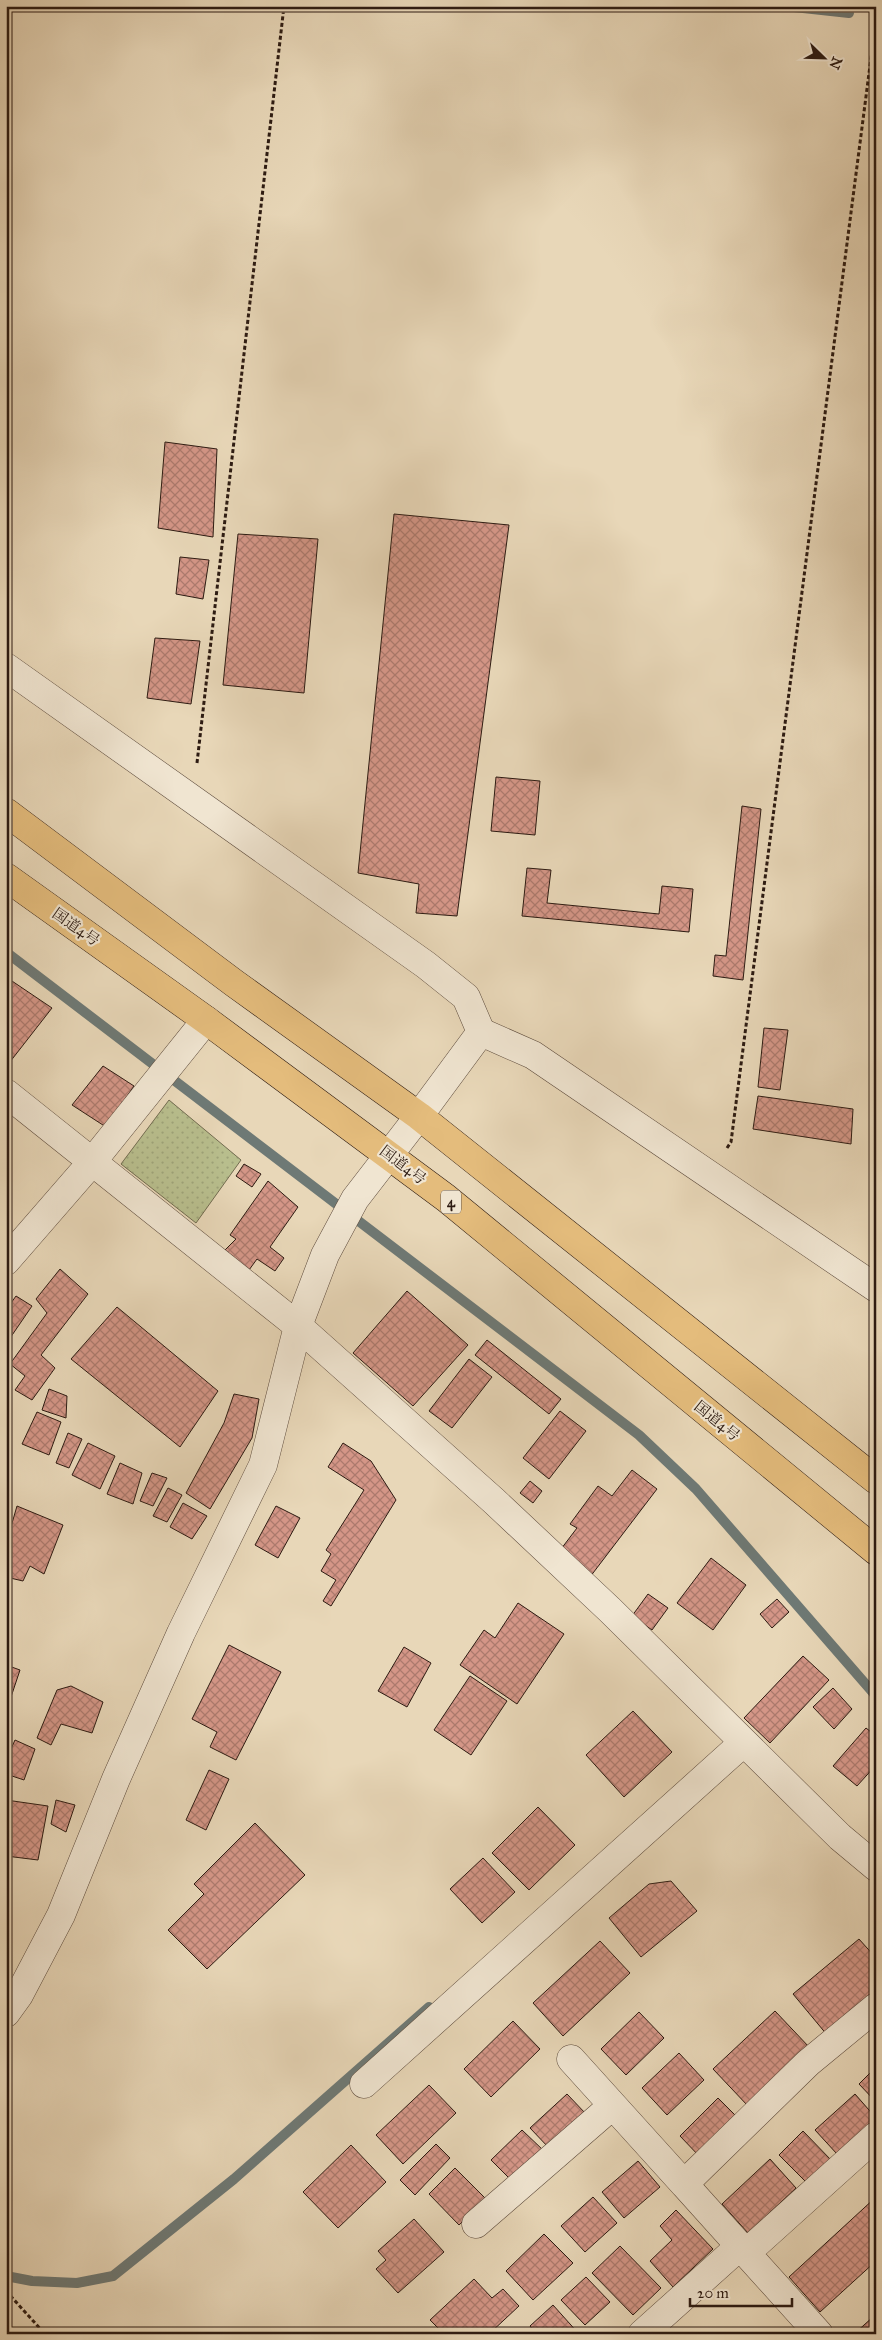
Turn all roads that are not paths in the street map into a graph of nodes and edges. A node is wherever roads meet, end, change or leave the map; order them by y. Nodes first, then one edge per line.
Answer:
1 (6, 667) edge
2 (6, 812) edge
3 (6, 877) edge
4 (206, 1020) junction
5 (481, 1032) junction
6 (6, 1093) edge
7 (419, 1116) junction
8 (388, 1154) junction
9 (92, 1162) junction
10 (6, 1261) edge
11 (876, 1288) edge
12 (298, 1326) junction
13 (876, 1480) edge
14 (876, 1551) edge
15 (744, 1743) junction
16 (876, 1867) edge
17 (876, 2007) edge
18 (6, 2013) edge
19 (571, 2060) dead end
20 (364, 2084) dead end
21 (612, 2106) junction
22 (876, 2136) edge
23 (684, 2184) junction
24 (476, 2224) dead end
25 (743, 2249) junction
26 (811, 2331) edge
27 (642, 2334) edge

1 - 5 street
2 - 7 highway
3 - 4 highway, 国道4号 / 4
4 - 8 highway, 国道4号 / 4
4 - 9 street
5 - 7 street
5 - 11 street
6 - 9 street
7 - 8 street
7 - 13 highway
8 - 12 street
8 - 14 highway, 国道4号 / 4
9 - 10 street
9 - 12 street
12 - 15 street
12 - 18 street
15 - 16 street
15 - 20 street
17 - 23 street
19 - 21 street
21 - 23 street
21 - 24 street
22 - 25 street
23 - 25 street
25 - 26 street
25 - 27 street

